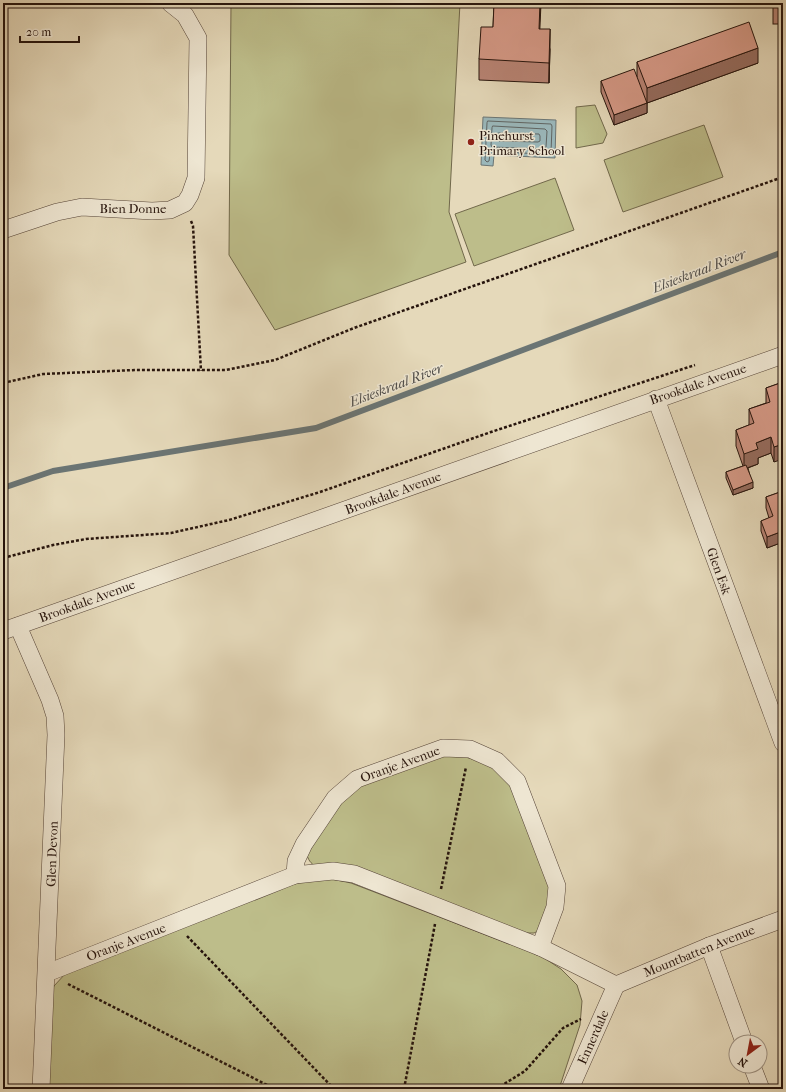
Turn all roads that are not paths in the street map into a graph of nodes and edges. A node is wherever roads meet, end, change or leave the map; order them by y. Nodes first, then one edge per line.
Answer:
1 (170, 3) edge
2 (3, 230) edge
3 (783, 355) edge
4 (656, 399) junction
5 (10, 628) edge
6 (783, 743) edge
7 (295, 875) junction
8 (783, 919) edge
9 (709, 946) junction
10 (540, 947) junction
11 (47, 973) junction
12 (616, 984) junction
13 (741, 1034) edge
14 (755, 1074) edge
15 (41, 1089) edge
16 (570, 1089) edge
17 (761, 1089) edge

1 - 2 street, Bien Donne
3 - 4 street, Brookdale Avenue
4 - 5 street, Brookdale Avenue
4 - 6 street, Glen Esk
5 - 11 street, Glen Devon
7 - 10 street, Oranje Avenue
7 - 10 street, Oranje Avenue
7 - 11 street, Oranje Avenue
8 - 9 street, Mountbatten Avenue
9 - 12 street, Mountbatten Avenue
9 - 13 street
10 - 12 street, Oranje Avenue
11 - 15 street, Glen Devon
12 - 16 street, Ennerdale
14 - 17 street

